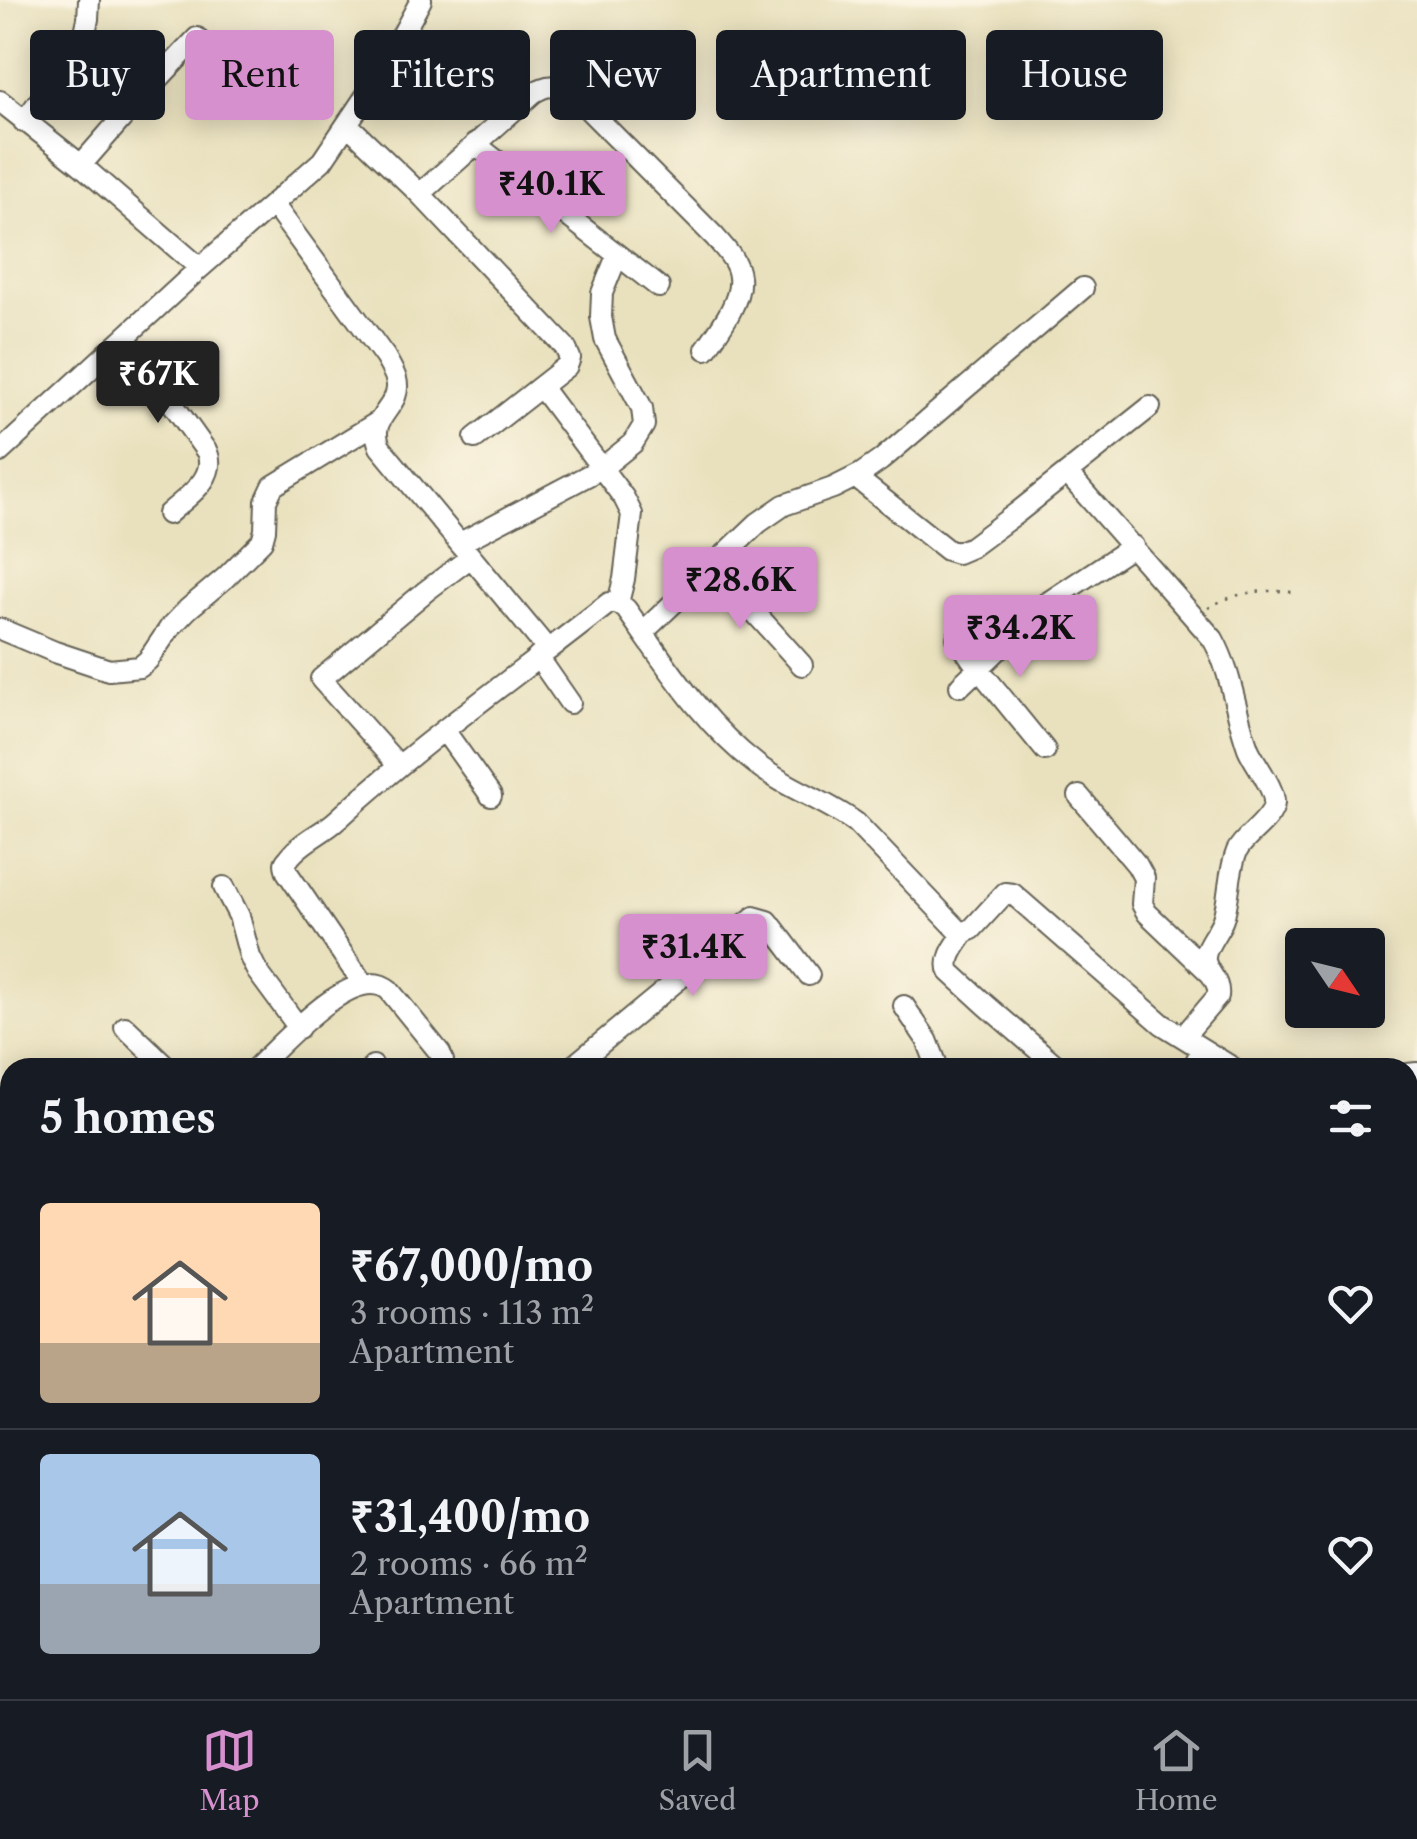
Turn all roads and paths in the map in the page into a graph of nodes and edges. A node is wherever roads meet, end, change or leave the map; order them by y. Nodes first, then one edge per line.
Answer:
1 (88, 0) edge
2 (421, 0) edge
3 (185, 51) edge
4 (550, 81) edge
5 (544, 87) junction
6 (0, 102) edge
7 (24, 122) junction
8 (348, 125) junction
9 (476, 144) junction
10 (81, 165) junction
11 (420, 194) junction
12 (273, 204) junction
13 (617, 256) junction
14 (200, 268) junction
15 (659, 288) dead end
16 (1084, 288) dead end
17 (125, 336) junction
18 (706, 349) dead end
19 (540, 387) junction
20 (1150, 407) dead end
21 (378, 422) junction
22 (475, 438) dead end
23 (0, 452) edge
24 (602, 468) junction
25 (1067, 473) junction
26 (855, 477) junction
27 (168, 514) dead end
28 (1133, 546) junction
29 (465, 550) junction
30 (713, 566) junction
31 (1292, 592) dead end
32 (618, 602) junction
33 (1194, 616) junction
34 (0, 629) edge
35 (643, 632) junction
36 (957, 638) dead end
37 (543, 654) junction
38 (802, 665) dead end
39 (978, 668) junction
40 (960, 686) dead end
41 (570, 703) dead end
42 (444, 730) junction
43 (1045, 750) dead end
44 (398, 765) junction
45 (490, 796) dead end
46 (1079, 796) dead end
47 (224, 887) dead end
48 (965, 932) junction
49 (809, 975) dead end
50 (1214, 976) junction
51 (363, 984) junction
52 (904, 1006) dead end
53 (125, 1026) dead end
54 (298, 1028) junction
55 (1182, 1037) junction
56 (158, 1058) edge
57 (266, 1058) edge
58 (442, 1058) edge
59 (584, 1058) edge
60 (934, 1058) edge
61 (1046, 1058) edge
62 (1207, 1058) edge

1 - 7 street
2 - 8 street
3 - 10 street
4 - 5 street
5 - 9 street
5 - 18 street
6 - 7 street
7 - 10 street
8 - 11 street
8 - 12 street
9 - 11 street
9 - 13 street
10 - 14 street
11 - 19 street
12 - 14 street
12 - 21 street
13 - 15 street
13 - 24 street
14 - 17 street
16 - 26 street
17 - 23 street
17 - 27 street
19 - 22 street
19 - 24 street
20 - 25 street
21 - 29 street
21 - 34 street
24 - 29 street
24 - 32 street
25 - 26 street
25 - 28 street
26 - 30 street
28 - 33 street
28 - 39 street
29 - 37 street
29 - 44 street
30 - 35 street
30 - 38 street
31 - 33 path
32 - 35 street
32 - 37 street
33 - 50 street
35 - 48 street
36 - 39 street
37 - 41 street
37 - 42 street
39 - 40 street
39 - 43 street
42 - 44 street
42 - 45 street
44 - 51 street
46 - 50 street
47 - 54 street
48 - 55 street
48 - 61 street
49 - 59 street
50 - 55 street
51 - 54 street
51 - 58 street
52 - 60 street
53 - 56 street
54 - 57 street
55 - 62 street

